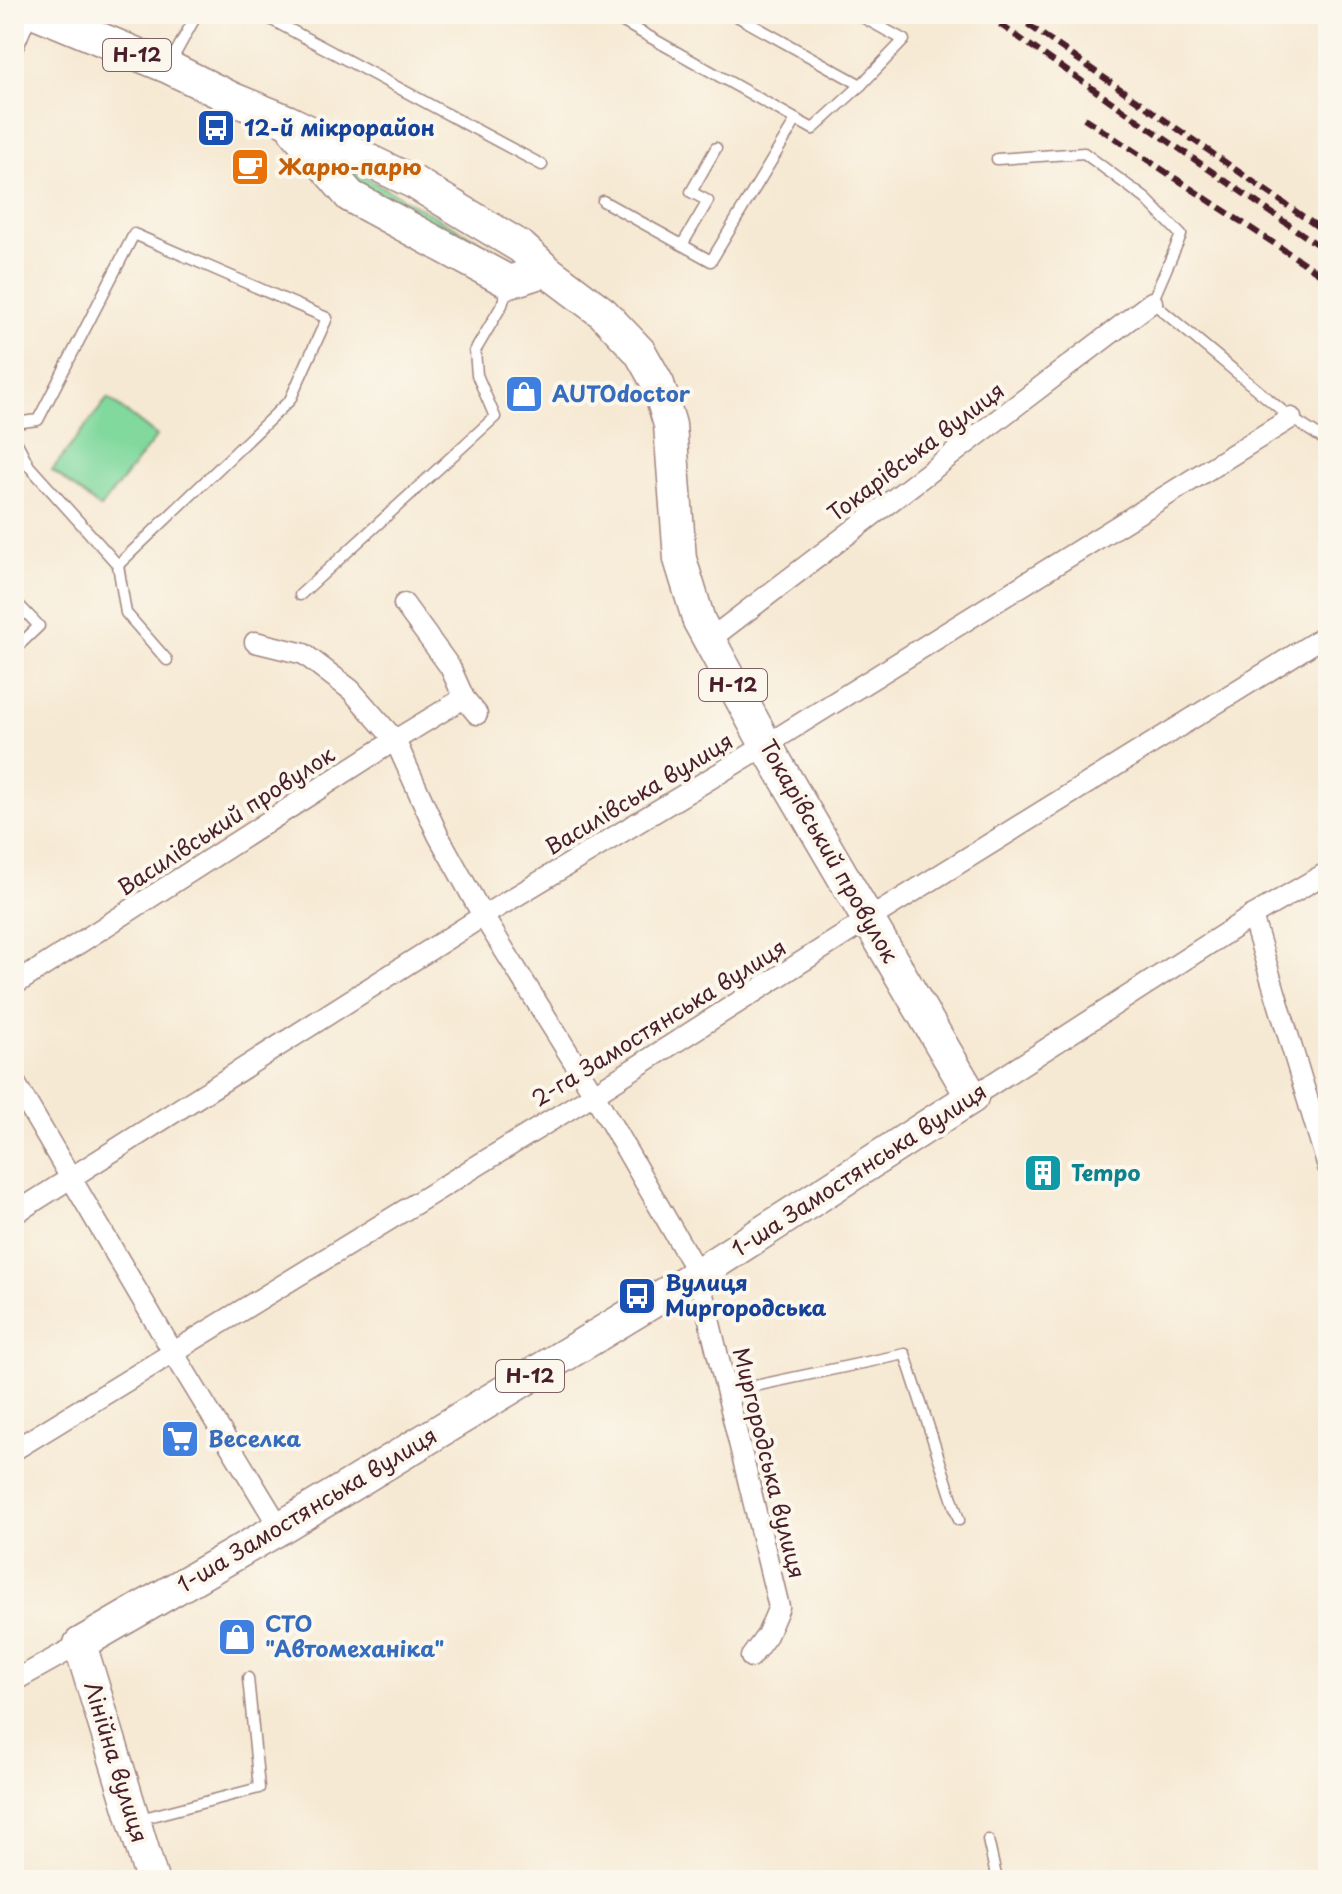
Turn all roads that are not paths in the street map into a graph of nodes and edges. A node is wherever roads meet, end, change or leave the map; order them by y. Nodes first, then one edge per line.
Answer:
1 (32, 14) edge
2 (40, 14) edge
3 (197, 14) edge
4 (261, 14) edge
5 (609, 14) edge
6 (733, 14) edge
7 (857, 14) edge
8 (14, 57) edge
9 (168, 67) junction
10 (861, 85) junction
11 (796, 120) junction
12 (287, 121) junction
13 (716, 148) dead end
14 (997, 159) dead end
15 (542, 165) dead end
16 (603, 201) dead end
17 (682, 245) junction
18 (546, 270) junction
19 (509, 282) junction
20 (1152, 302) junction
21 (1291, 418) junction
22 (14, 423) edge
23 (14, 437) edge
24 (1328, 442) edge
25 (118, 565) junction
26 (300, 595) dead end
27 (14, 600) edge
28 (404, 604) dead end
29 (1328, 634) edge
30 (709, 640) junction
31 (255, 642) dead end
32 (14, 650) edge
33 (167, 660) dead end
34 (395, 740) junction
35 (766, 745) junction
36 (1328, 872) edge
37 (483, 916) junction
38 (1252, 916) junction
39 (869, 919) junction
40 (14, 985) edge
41 (14, 1081) edge
42 (594, 1094) junction
43 (972, 1097) junction
44 (1328, 1167) edge
45 (71, 1179) junction
46 (14, 1214) edge
47 (698, 1274) junction
48 (173, 1352) junction
49 (727, 1392) junction
50 (14, 1450) edge
51 (959, 1520) dead end
52 (280, 1528) junction
53 (80, 1644) junction
54 (751, 1657) dead end
55 (248, 1678) dead end
56 (14, 1681) edge
57 (134, 1821) junction
58 (988, 1840) dead end
59 (152, 1880) edge
60 (997, 1880) edge

1 - 8 lane
2 - 9 main road, Н-12
3 - 9 lane
4 - 15 lane
5 - 11 lane
6 - 10 lane
7 - 10 lane
9 - 12 main road, Н-12
10 - 11 lane
11 - 17 lane
12 - 18 main road, Н-12
12 - 19 main road
13 - 17 lane
14 - 20 lane
16 - 17 lane
18 - 19 main road
18 - 30 main road, Токарівський провулок / Н-12
19 - 26 lane
20 - 21 lane
20 - 30 street, Токарівська вулиця
21 - 24 lane
21 - 35 street, Василівська вулиця
22 - 25 lane
23 - 25 lane
25 - 33 lane
27 - 32 lane
28 - 34 street, Василівський провулок
29 - 39 street, 2-га Замостянська вулиця
30 - 35 main road, Токарівський провулок / Н-12
31 - 34 street, Миргородська вулиця
34 - 37 street, Миргородська вулиця
34 - 40 street, Василівський провулок
35 - 37 street, Василівська вулиця
35 - 39 main road, Токарівський провулок / Н-12
36 - 38 street, 1-ша Замостянська вулиця
37 - 42 street, Миргородська вулиця
37 - 45 street, Василівська вулиця
38 - 43 street, 1-ша Замостянська вулиця
38 - 44 street
39 - 42 street, 2-га Замостянська вулиця
39 - 43 main road, Токарівський провулок / Н-12
41 - 45 street
42 - 47 street, Миргородська вулиця
42 - 48 street, 2-га Замостянська вулиця
43 - 47 main road, 1-ша Замостянська вулиця / Н-12
45 - 46 street, Василівська вулиця
45 - 48 street
47 - 49 street, Миргородська вулиця
47 - 52 main road, 1-ша Замостянська вулиця / Н-12
48 - 50 street, 2-га Замостянська вулиця
48 - 52 street
49 - 51 lane
49 - 54 street, Миргородська вулиця
52 - 53 main road, 1-ша Замостянська вулиця / Н-12
53 - 56 street, 1-ша Замостянська вулиця
53 - 57 main road, Лінійна вулиця
55 - 57 lane
57 - 59 main road, Лінійна вулиця
58 - 60 lane

